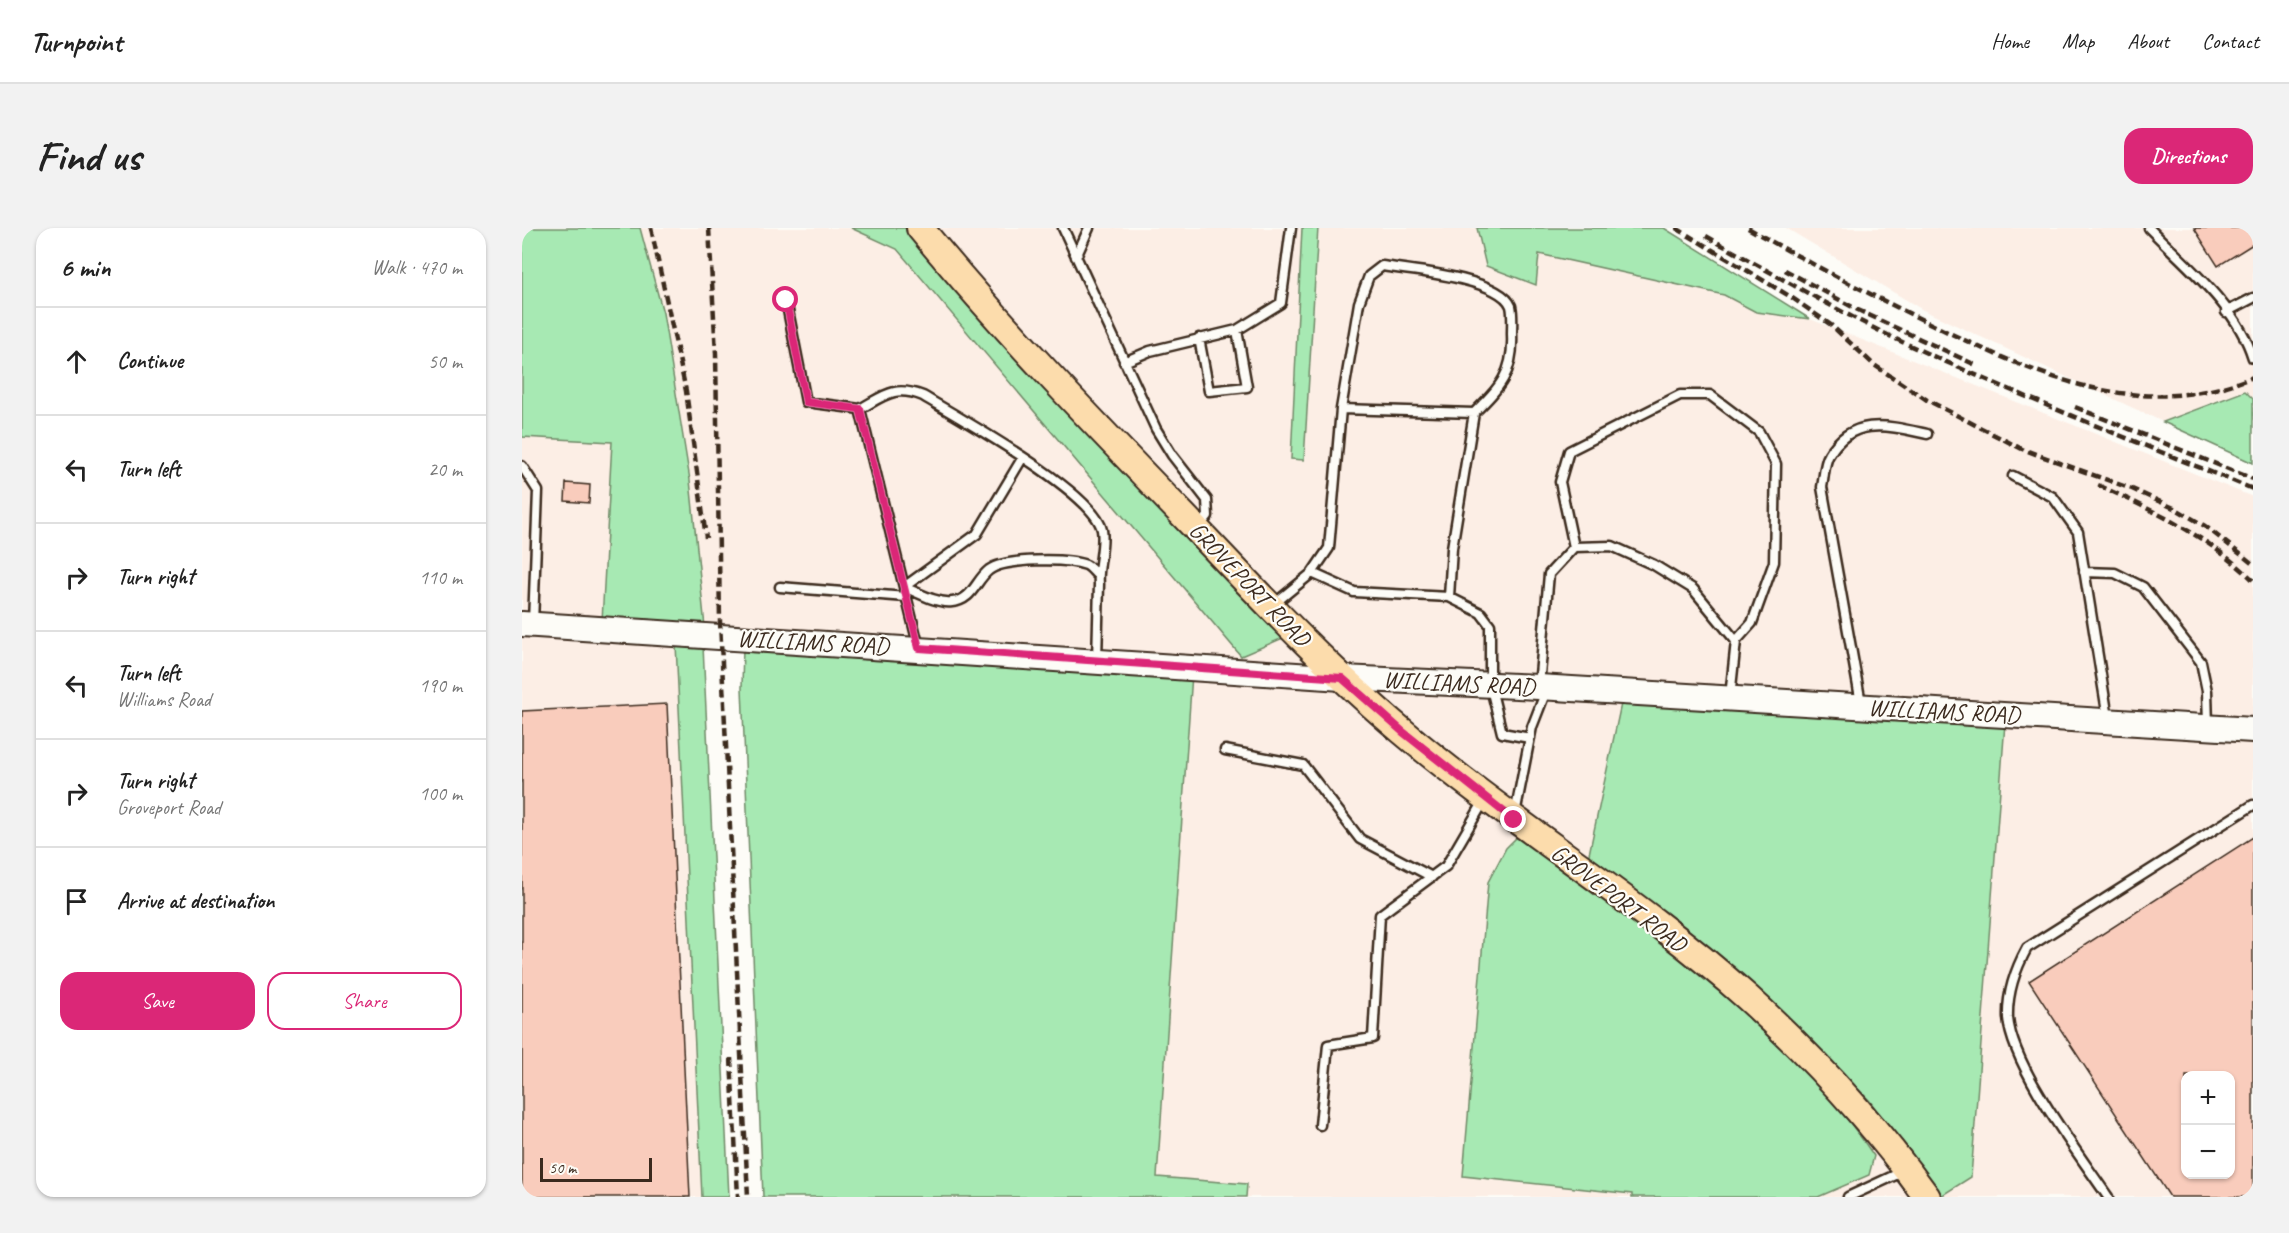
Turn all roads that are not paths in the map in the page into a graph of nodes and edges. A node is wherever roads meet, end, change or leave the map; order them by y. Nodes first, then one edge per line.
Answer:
1 (920, 228) edge
2 (1063, 228) edge
3 (1089, 228) edge
4 (1290, 228) edge
5 (2150, 228) edge
6 (1076, 257) junction
7 (2253, 298) edge
8 (786, 300) dead end
9 (2226, 312) junction
10 (1237, 330) junction
11 (1199, 338) junction
12 (2251, 342) edge
13 (2253, 358) edge
14 (1124, 362) junction
15 (860, 409) junction
16 (1341, 409) junction
17 (1474, 413) junction
18 (1927, 434) dead end
19 (1023, 457) junction
20 (522, 466) edge
21 (2013, 476) dead end
22 (1197, 529) junction
23 (1574, 548) junction
24 (2084, 572) junction
25 (1312, 573) junction
26 (1096, 574) junction
27 (780, 587) dead end
28 (904, 587) junction
29 (906, 597) junction
30 (1449, 597) junction
31 (1272, 606) junction
32 (527, 625) edge
33 (1736, 641) junction
34 (919, 648) junction
35 (1097, 660) junction
36 (1342, 678) junction
37 (1490, 684) junction
38 (1543, 687) junction
39 (1730, 699) junction
40 (1862, 706) junction
41 (2109, 721) junction
42 (2208, 727) junction
43 (2253, 730) edge
44 (1530, 738) junction
45 (1225, 750) dead end
46 (1486, 798) junction
47 (2253, 805) edge
48 (1514, 820) junction
49 (1432, 877) junction
50 (1320, 1125) dead end
51 (1907, 1170) junction
52 (2104, 1196) edge
53 (1848, 1197) edge
54 (1927, 1197) edge

1 - 22 main road, GROVEPORT ROAD
2 - 6 lane
3 - 6 lane
4 - 10 lane
5 - 9 lane
6 - 14 lane
7 - 9 lane
8 - 15 lane
9 - 12 lane
10 - 11 lane
10 - 11 lane
11 - 14 lane
12 - 13 lane
14 - 22 lane
15 - 19 lane
15 - 28 lane
16 - 17 lane
16 - 17 lane
16 - 25 lane
17 - 30 lane
18 - 40 lane
19 - 26 lane
19 - 28 lane
20 - 32 lane
21 - 24 lane
22 - 31 main road, GROVEPORT ROAD
23 - 33 lane
23 - 33 lane
23 - 38 lane
24 - 41 lane
24 - 42 lane
25 - 30 lane
25 - 31 lane
26 - 28 lane
26 - 35 lane
27 - 29 lane
28 - 29 lane
29 - 34 lane
30 - 37 lane
31 - 36 main road, GROVEPORT ROAD
32 - 34 main road, WILLIAMS ROAD
33 - 39 lane
34 - 35 main road, WILLIAMS ROAD
35 - 36 main road, WILLIAMS ROAD
36 - 37 main road, WILLIAMS ROAD
36 - 46 main road, GROVEPORT ROAD
37 - 38 main road, WILLIAMS ROAD
37 - 44 lane
38 - 39 main road, WILLIAMS ROAD
38 - 44 lane
39 - 40 main road, WILLIAMS ROAD
40 - 41 main road, WILLIAMS ROAD
41 - 42 main road, WILLIAMS ROAD
42 - 43 main road, WILLIAMS ROAD
44 - 48 lane
45 - 49 lane
46 - 48 main road, GROVEPORT ROAD
46 - 49 lane
47 - 52 lane
48 - 51 main road, GROVEPORT ROAD
49 - 50 lane
51 - 53 lane
51 - 54 main road, GROVEPORT ROAD

